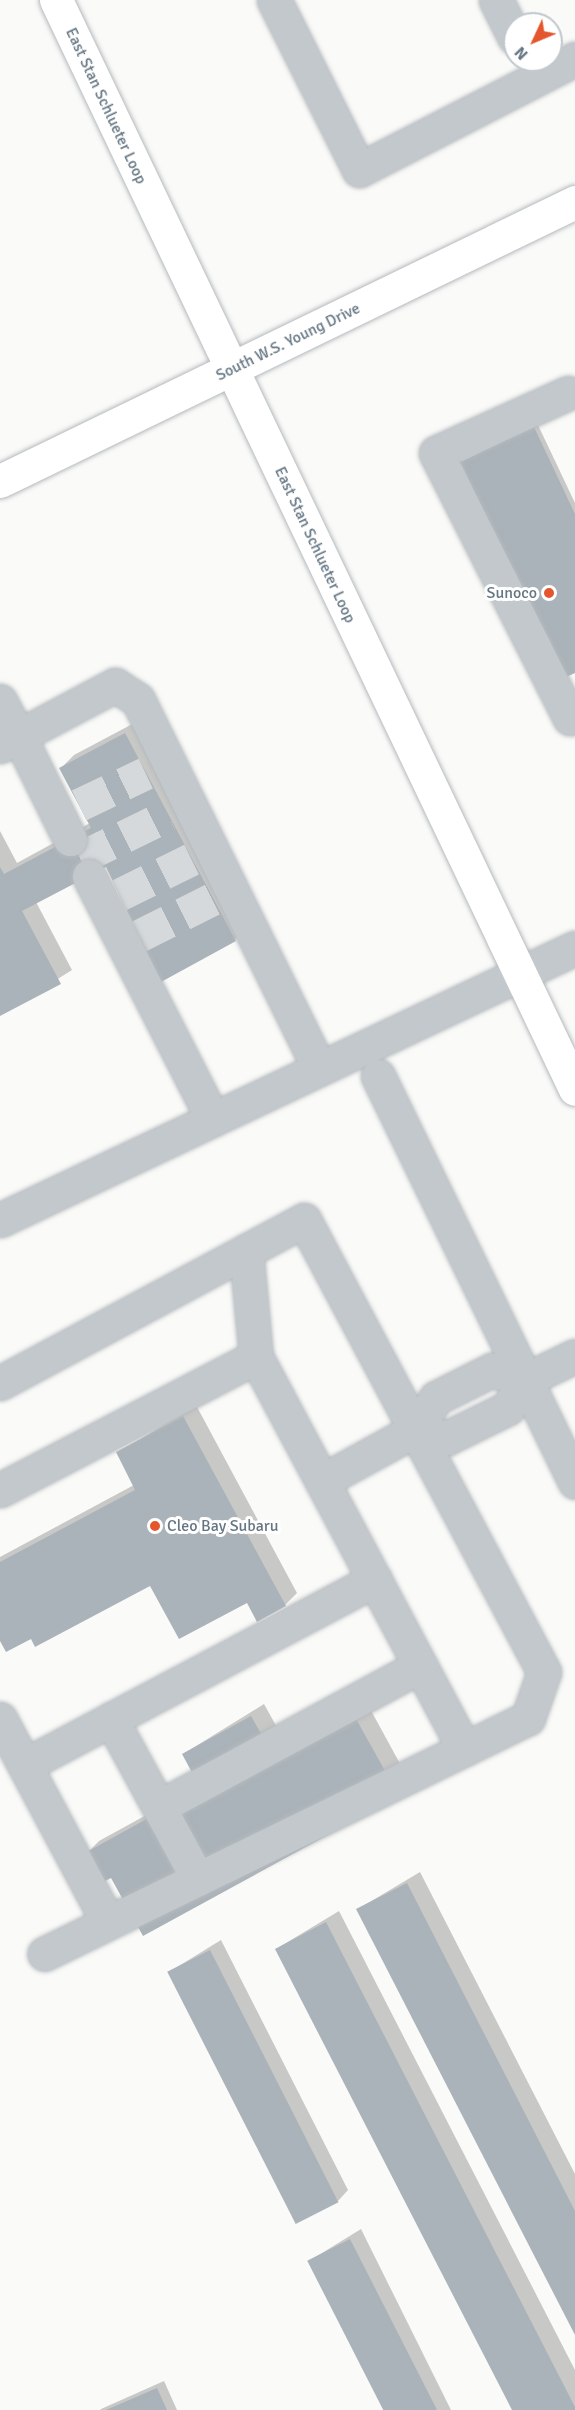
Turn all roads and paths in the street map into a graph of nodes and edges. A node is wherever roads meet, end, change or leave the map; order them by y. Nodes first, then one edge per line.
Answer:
1 (56, 0) edge
2 (274, 0) edge
3 (495, 0) edge
4 (503, 15) edge
5 (526, 72) edge
6 (575, 202) edge
7 (232, 369) junction
8 (573, 397) edge
9 (0, 481) edge
10 (0, 701) edge
11 (573, 721) edge
12 (9, 741) edge
13 (69, 819) dead end
14 (104, 891) dead end
15 (575, 948) edge
16 (521, 975) junction
17 (319, 1068) junction
18 (378, 1076) dead end
19 (575, 1089) edge
20 (213, 1119) junction
21 (0, 1221) edge
22 (246, 1251) junction
23 (575, 1356) edge
24 (256, 1358) junction
25 (525, 1380) junction
26 (0, 1383) edge
27 (415, 1430) junction
28 (322, 1481) junction
29 (575, 1482) edge
30 (0, 1490) edge
31 (375, 1580) junction
32 (420, 1666) junction
33 (0, 1719) edge
34 (111, 1719) junction
35 (464, 1749) junction
36 (24, 1765) junction
37 (159, 1807) junction
38 (198, 1879) junction
39 (108, 1922) junction
40 (44, 1954) dead end

1 - 7 main road, East Stan Schlueter Loop
2 - 5 lane
3 - 4 lane
6 - 7 main road, South W.S. Young Drive
7 - 9 main road, South W.S. Young Drive
7 - 16 main road, East Stan Schlueter Loop
8 - 11 lane
10 - 12 lane
12 - 13 lane
12 - 17 lane
14 - 20 lane
15 - 16 lane
16 - 17 lane
16 - 19 main road, East Stan Schlueter Loop
17 - 20 lane
18 - 25 lane
20 - 21 lane
22 - 24 lane
22 - 26 lane
22 - 27 lane
23 - 25 lane
24 - 28 lane
24 - 30 lane
25 - 27 lane
25 - 29 lane
27 - 28 lane
27 - 35 lane
28 - 31 lane
31 - 32 lane
31 - 34 lane
32 - 35 lane
32 - 37 lane
33 - 36 lane
34 - 36 lane
34 - 37 lane
35 - 38 lane
36 - 39 lane
37 - 38 lane
38 - 39 lane
39 - 40 lane

